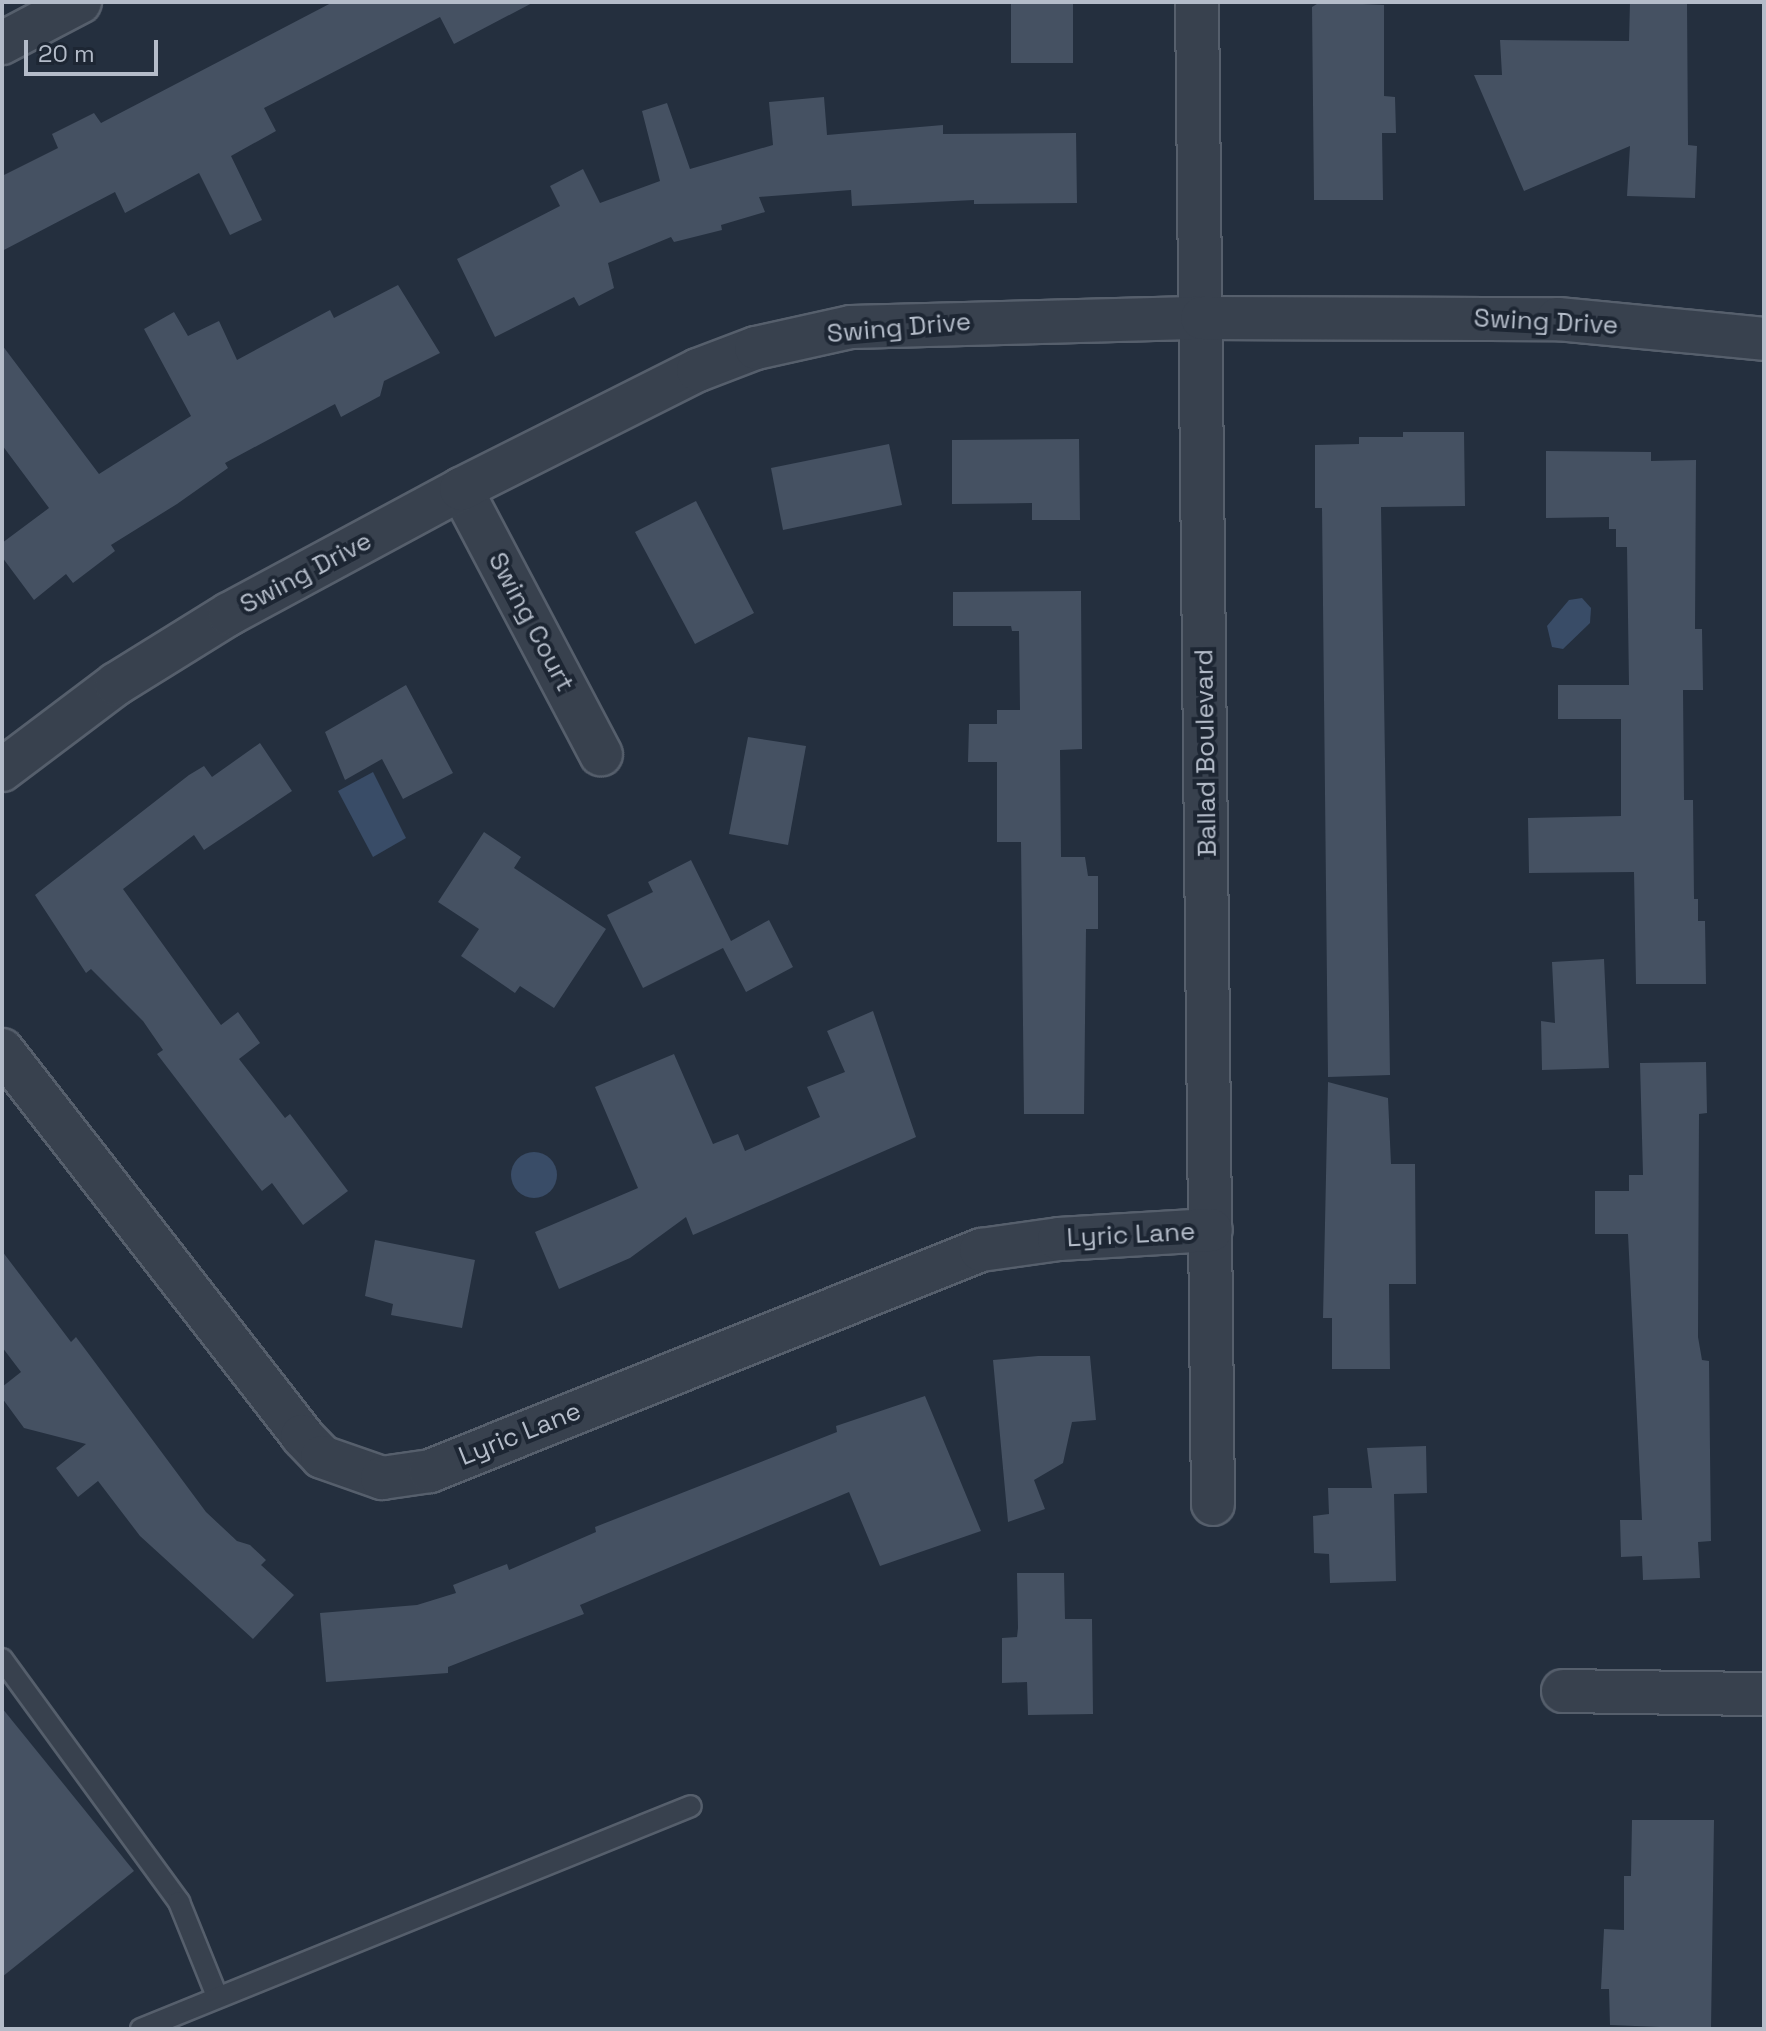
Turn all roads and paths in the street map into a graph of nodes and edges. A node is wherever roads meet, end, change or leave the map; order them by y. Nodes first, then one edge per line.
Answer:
1 (80, 2) edge
2 (1197, 2) edge
3 (2, 43) edge
4 (1202, 318) junction
5 (1764, 339) edge
6 (461, 489) junction
7 (601, 754) dead end
8 (2, 770) edge
9 (2, 1050) edge
10 (1211, 1230) junction
11 (1213, 1504) dead end
12 (2, 1659) edge
13 (1563, 1691) dead end
14 (1764, 1694) edge
15 (691, 1806) dead end
16 (217, 1996) junction
17 (141, 2029) edge

1 - 3 street
2 - 4 street, Ballad Boulevard
4 - 5 street, Swing Drive
4 - 6 street, Swing Drive
4 - 10 street, Ballad Boulevard
6 - 7 street, Swing Court
6 - 8 street, Swing Drive
9 - 10 street, Lyric Lane
10 - 11 street, Ballad Boulevard
12 - 16 lane
13 - 14 street
15 - 16 lane
16 - 17 lane

